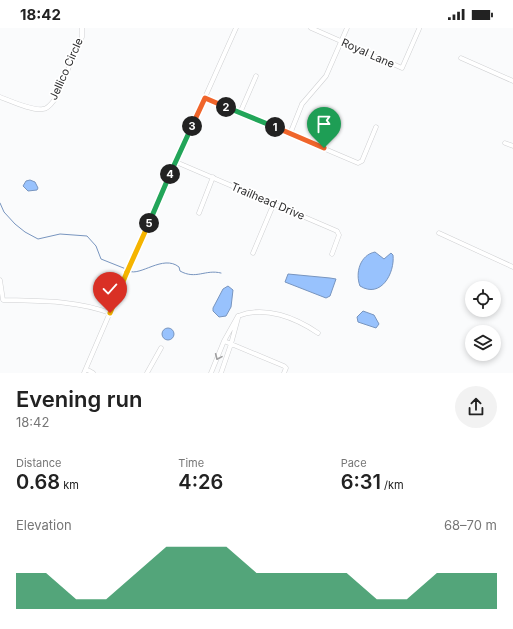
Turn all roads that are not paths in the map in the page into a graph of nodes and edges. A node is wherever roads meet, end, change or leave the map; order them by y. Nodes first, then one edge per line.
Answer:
1 (82, 28) edge
2 (236, 28) edge
3 (311, 28) edge
4 (347, 28) edge
5 (419, 29) dead end
6 (341, 41) junction
7 (461, 58) dead end
8 (256, 76) dead end
9 (513, 81) edge
10 (0, 97) edge
11 (205, 98) junction
12 (240, 113) junction
13 (376, 127) dead end
14 (290, 134) junction
15 (506, 143) dead end
16 (513, 146) edge
17 (176, 162) junction
18 (214, 177) junction
19 (274, 203) junction
20 (199, 213) dead end
21 (438, 234) dead end
22 (253, 252) dead end
23 (332, 254) dead end
24 (513, 267) edge
25 (0, 280) edge
26 (110, 313) junction
27 (238, 316) junction
28 (318, 334) dead end
29 (224, 342) junction
30 (231, 344) junction
31 (161, 348) dead end
32 (85, 371) edge
33 (93, 373) edge
34 (147, 373) edge
35 (211, 373) edge
36 (220, 373) edge
37 (284, 373) edge

1 - 10 street, Jellico Circle
2 - 11 street
3 - 6 street, Royal Lane
4 - 6 street
5 - 6 street, Royal Lane
6 - 14 street
7 - 9 street
8 - 12 street
11 - 12 street
11 - 17 street
12 - 14 street
13 - 14 street
15 - 16 street
17 - 18 street, Trailhead Drive
17 - 26 street
18 - 19 street, Trailhead Drive
18 - 20 street
19 - 22 street
19 - 23 street, Trailhead Drive
21 - 24 street
25 - 26 street
26 - 32 street
27 - 28 street
27 - 29 street
27 - 30 street
29 - 30 street
29 -> 35 street
30 - 36 street
30 - 37 street
31 - 34 street
32 - 33 street

